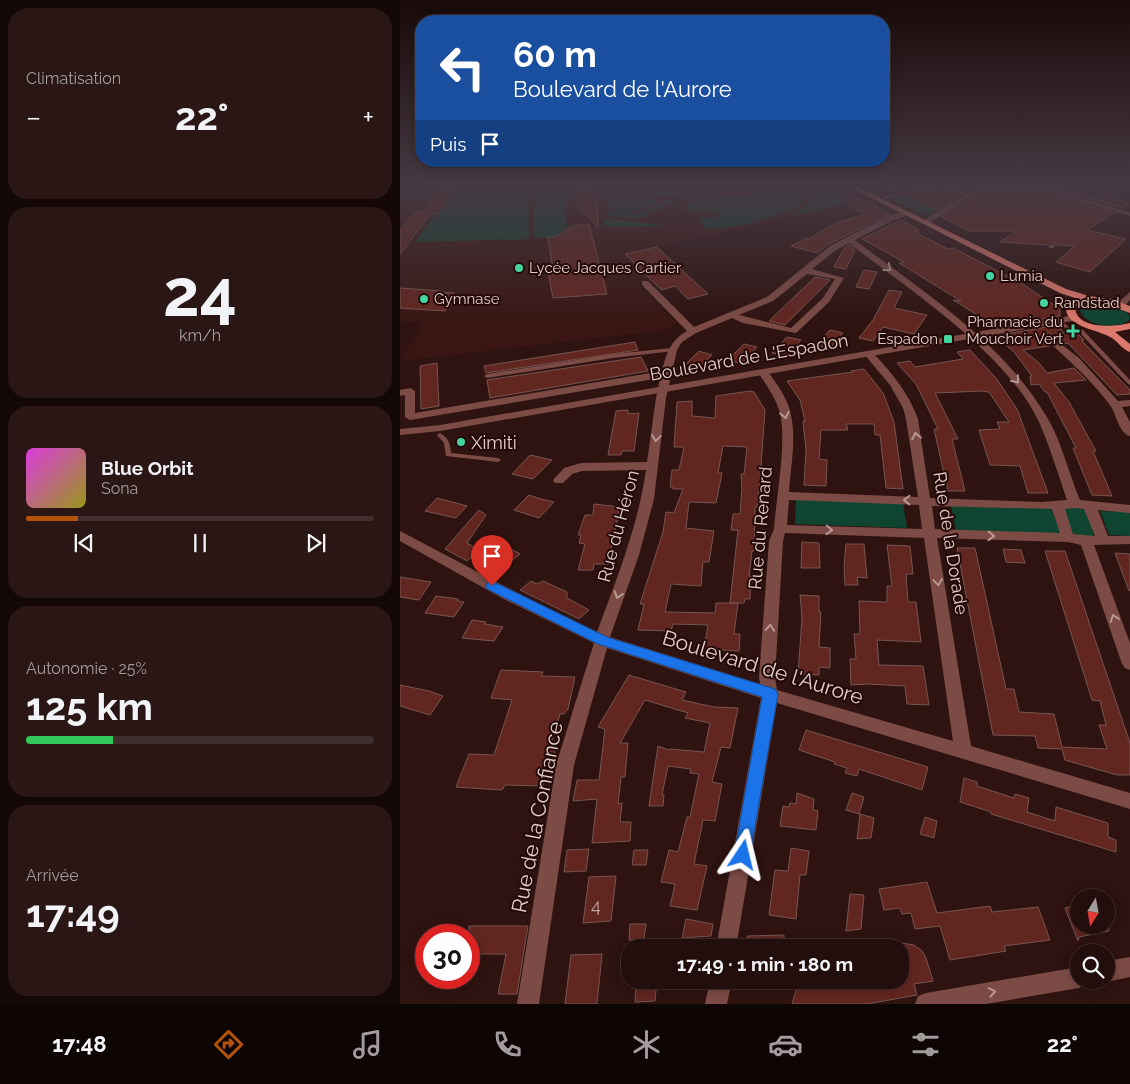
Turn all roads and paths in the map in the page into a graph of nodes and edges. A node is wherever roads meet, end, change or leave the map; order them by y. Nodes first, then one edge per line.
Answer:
1 (866, 231) edge
2 (943, 231) edge
3 (849, 240) junction
4 (806, 271) junction
5 (645, 283) dead end
6 (1063, 291) junction
7 (1130, 296) edge
8 (1092, 300) junction
9 (1073, 304) junction
10 (1121, 305) junction
11 (1130, 310) edge
12 (732, 315) junction
13 (1075, 318) junction
14 (1059, 321) junction
15 (1101, 328) junction
16 (1129, 328) edge
17 (693, 331) junction
18 (973, 336) junction
19 (1047, 336) dead end
20 (1130, 349) edge
21 (672, 350) junction
22 (870, 354) junction
23 (763, 372) junction
24 (665, 374) junction
25 (486, 376) dead end
26 (1130, 383) edge
27 (662, 389) junction
28 (400, 393) edge
29 (1115, 404) junction
30 (1130, 404) edge
31 (429, 430) junction
32 (400, 432) edge
33 (1130, 433) edge
34 (440, 435) dead end
35 (400, 438) edge
36 (498, 460) dead end
37 (653, 466) junction
38 (559, 480) dead end
39 (782, 496) junction
40 (926, 501) junction
41 (1075, 504) junction
42 (1057, 505) junction
43 (1090, 507) junction
44 (1130, 508) edge
45 (780, 529) junction
46 (931, 534) junction
47 (400, 535) edge
48 (1068, 538) junction
49 (1103, 539) junction
50 (1130, 540) edge
51 (1086, 541) junction
52 (603, 641) junction
53 (1130, 664) edge
54 (770, 694) junction
55 (963, 752) junction
56 (1130, 801) edge
57 (728, 939) edge
58 (1130, 967) edge
59 (1115, 970) edge
60 (1070, 979) edge
61 (719, 989) edge
62 (528, 1004) edge
63 (716, 1004) edge
64 (926, 1004) edge

1 - 3 street
2 - 6 main road
3 - 4 street
3 -> 18 street
4 - 12 street
4 - 12 street
5 - 17 street
6 - 8 main road
6 - 9 main road
7 - 10 street
8 - 9 main road
8 - 10 main road
9 - 13 main road
10 - 11 main road
12 - 17 street
13 - 14 street, Boulevard de L'Espadon
13 - 15 main road
14 - 18 street, Boulevard de L'Espadon
14 - 26 lane
15 - 16 main road
15 - 20 main road
17 - 21 street
18 - 22 street, Boulevard de L'Espadon
18 -> 41 street
19 - 29 street
21 - 24 street, Rue du Héron
21 - 25 lane
22 - 23 street, Boulevard de L'Espadon
40 -> 22 street, Rue de la Dorade
23 - 27 street, Boulevard de L'Espadon
23 -> 39 street, Rue du Renard
24 - 27 street, Rue du Héron
24 - 28 street
27 - 31 street, Boulevard de L'Espadon
27 -> 37 street, Rue du Héron
29 - 30 street
29 - 33 street
31 - 32 street, Boulevard de L'Espadon
31 - 35 street, Boulevard de L'Espadon
34 - 36 lane
37 - 38 street
37 -> 52 street, Rue du Héron
40 -> 39 street
39 - 45 street, Rue du Renard
40 - 42 street
40 - 46 street, Rue de la Dorade
41 - 42 street
41 - 43 street
42 - 48 street
43 - 44 street
43 - 49 street
45 -> 46 street
54 -> 45 street, Rue du Renard
46 -> 48 street
46 -> 55 street, Rue de la Dorade
47 - 52 street, Boulevard de l'Aurore
48 - 51 street
49 - 50 street
49 - 51 street
53 -> 51 street
52 - 54 street, Boulevard de l'Aurore
52 - 62 street, Rue de la Confiance
54 - 55 street, Boulevard de l'Aurore
54 - 57 street, Rue du Renard
55 - 56 street, Boulevard de l'Aurore
58 - 59 street
64 -> 60 street
61 - 63 street

